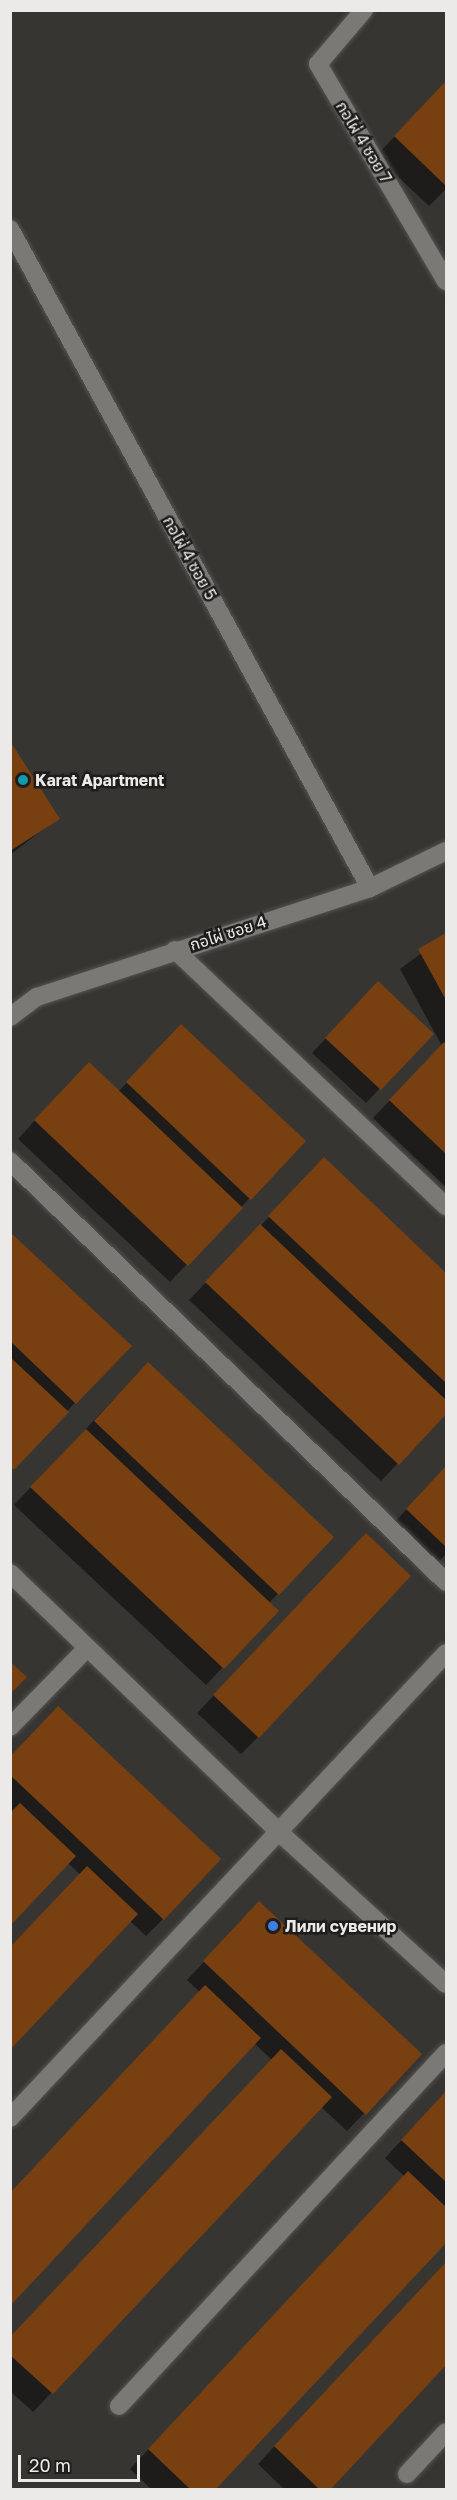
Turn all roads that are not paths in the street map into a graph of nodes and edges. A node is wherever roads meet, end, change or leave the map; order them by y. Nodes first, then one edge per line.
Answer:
1 (364, 10) edge
2 (10, 229) edge
3 (447, 281) edge
4 (447, 851) edge
5 (370, 888) junction
6 (176, 950) junction
7 (10, 1017) edge
8 (10, 1161) edge
9 (447, 1206) edge
10 (10, 1573) edge
11 (447, 1582) edge
12 (87, 1648) junction
13 (447, 1653) edge
14 (10, 1727) edge
15 (280, 1833) junction
16 (447, 1984) edge
17 (447, 2053) edge
18 (10, 2118) edge
19 (119, 2406) dead end
20 (447, 2432) edge
21 (407, 2474) dead end

1 - 3 street, กอไผ่ 4 ซอย 7
2 - 5 street, กอไผ่ 4 ซอย 5
4 - 5 street, กอไผ่ ซอย 4
5 - 6 street, กอไผ่ ซอย 4
6 - 7 street, กอไผ่ ซอย 4
6 - 9 street
8 - 11 street
10 - 12 street
12 - 14 street
12 - 15 street
13 - 15 street
15 - 16 street
15 - 18 street
17 - 19 street
20 - 21 street

